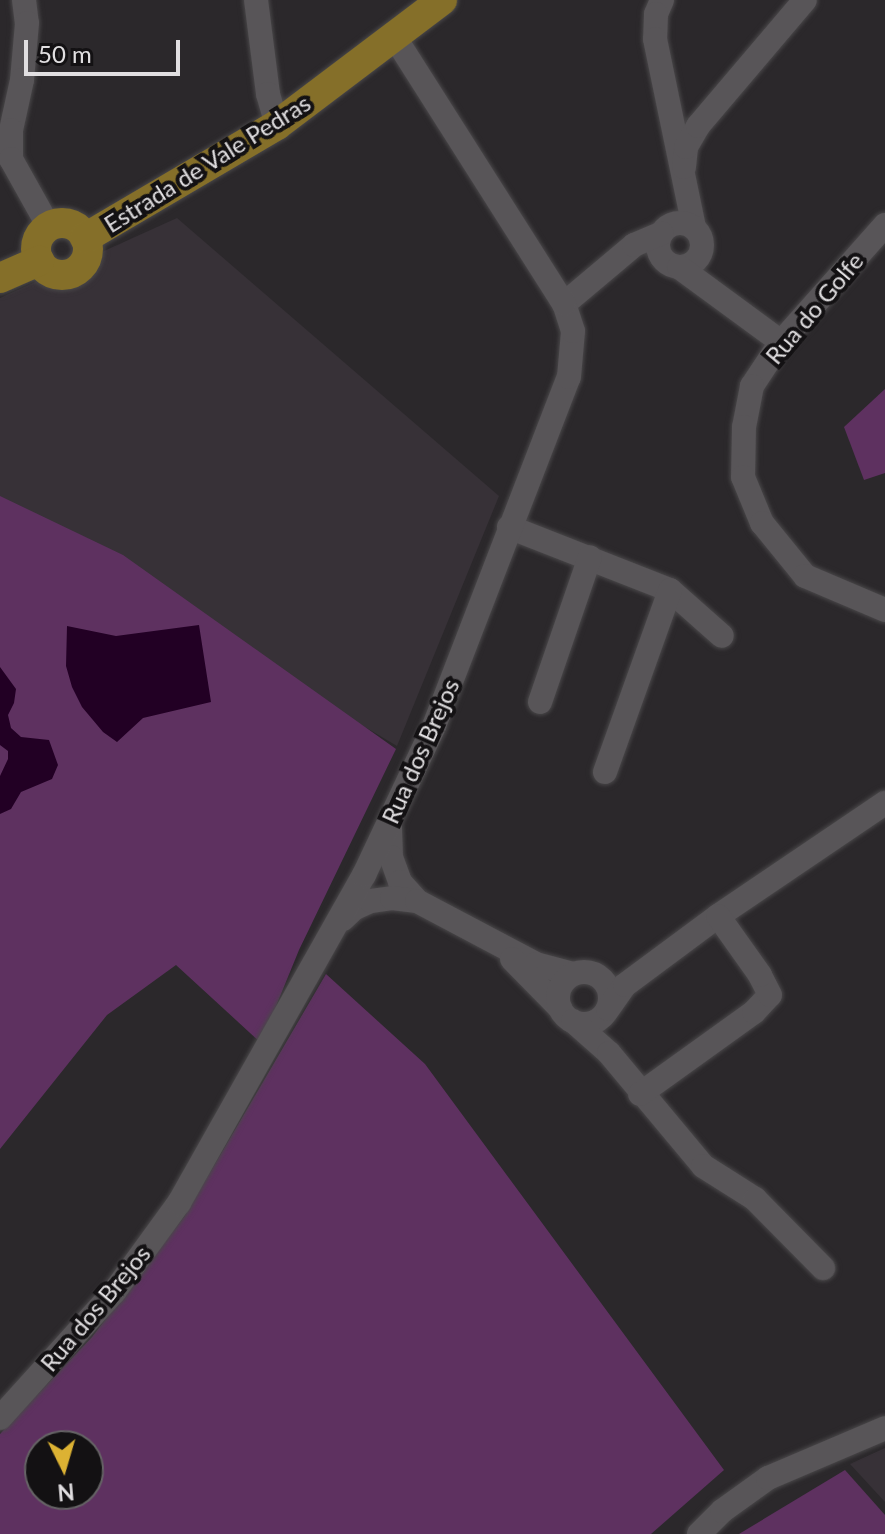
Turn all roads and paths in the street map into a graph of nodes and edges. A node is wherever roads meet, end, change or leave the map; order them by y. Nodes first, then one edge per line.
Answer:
1 (24, 0) edge
2 (256, 0) edge
3 (442, 0) edge
4 (662, 0) edge
5 (805, 0) edge
6 (395, 38) junction
7 (671, 117) junction
8 (703, 121) junction
9 (277, 125) junction
10 (684, 178) junction
11 (885, 225) edge
12 (49, 227) junction
13 (683, 234) junction
14 (85, 238) junction
15 (634, 245) junction
16 (39, 261) junction
17 (672, 264) junction
18 (0, 278) edge
19 (719, 295) junction
20 (564, 304) junction
21 (781, 342) junction
22 (509, 527) junction
23 (590, 557) junction
24 (670, 590) junction
25 (885, 610) edge
26 (722, 636) dead end
27 (540, 702) dead end
28 (605, 772) dead end
29 (885, 803) edge
30 (390, 820) junction
31 (364, 875) junction
32 (396, 890) junction
33 (718, 916) junction
34 (336, 925) junction
35 (484, 933) junction
36 (663, 956) junction
37 (584, 974) junction
38 (608, 1009) junction
39 (566, 1014) junction
40 (640, 1094) junction
41 (823, 1268) dead end
42 (0, 1418) edge
43 (885, 1428) edge
44 (847, 1447) junction
45 (699, 1534) edge
46 (715, 1534) edge

1 - 12 street
2 - 9 street
3 - 6 main road, Estrada de Vale Pedras
4 - 7 street
5 - 8 street
6 - 9 main road, Estrada de Vale Pedras
6 - 20 street, Rua dos Brejos
7 - 8 street
7 - 10 street
8 - 10 street
9 - 14 main road, Estrada de Vale Pedras
10 - 13 street
11 - 21 street, Rua do Golfe
12 - 14 main road
12 - 16 main road
13 - 15 street
13 - 17 street
13 - 17 street
13 - 19 street
14 - 16 main road
15 - 17 street
15 - 20 street
16 - 18 main road
17 - 19 street
19 - 21 street
20 - 22 street, Rua dos Brejos
21 - 25 street, Rua do Golfe
22 - 23 street
22 - 30 street, Rua dos Brejos
23 - 24 street
23 - 27 street
24 - 26 street
24 - 28 street
29 - 33 street
30 - 31 street, Rua dos Brejos
30 - 32 street
31 - 32 street
31 - 34 street, Rua dos Brejos
32 - 34 street
32 - 35 street
33 - 36 street
33 - 40 street
34 - 42 street, Rua dos Brejos
35 - 37 street
35 - 39 street
36 - 37 street
36 - 38 street
37 - 38 street
37 - 39 street
38 - 39 street
39 - 40 street
40 - 41 street
43 - 44 street
44 - 45 street
44 - 46 street

